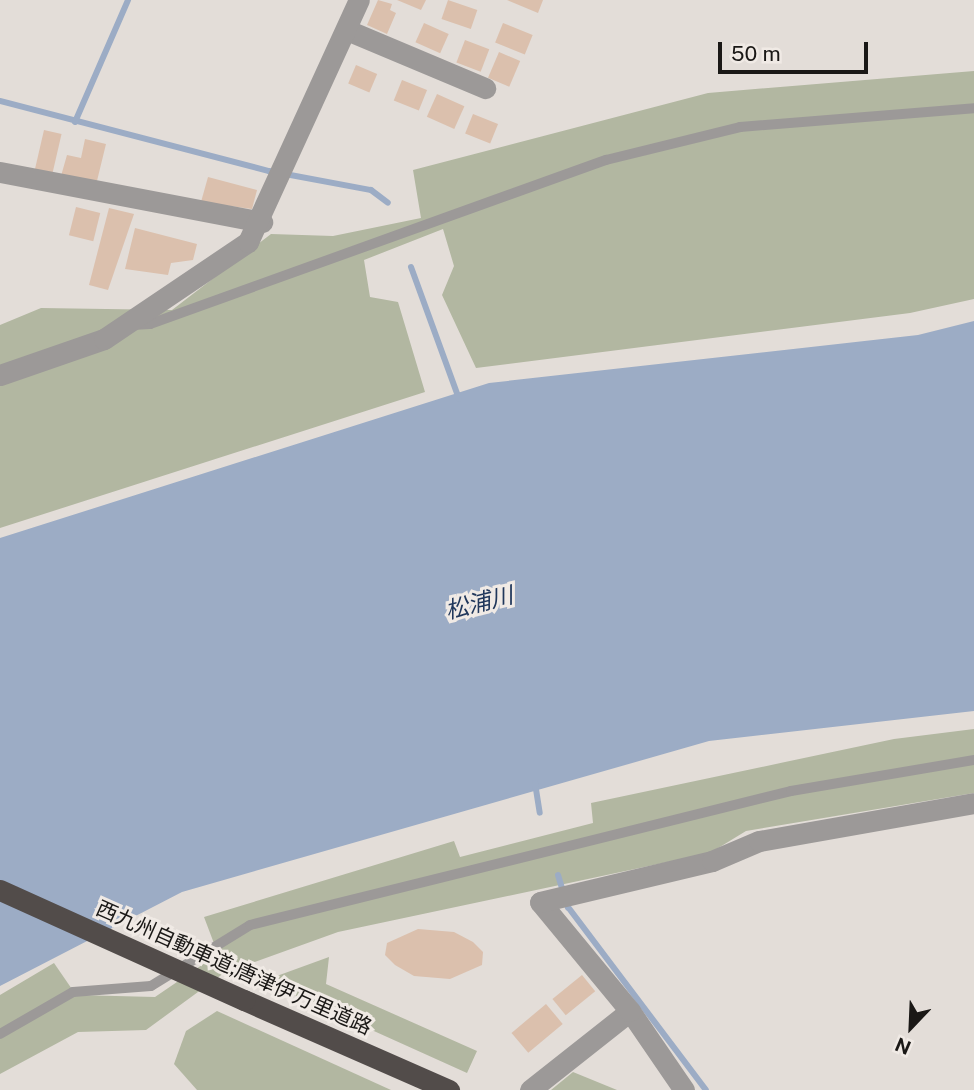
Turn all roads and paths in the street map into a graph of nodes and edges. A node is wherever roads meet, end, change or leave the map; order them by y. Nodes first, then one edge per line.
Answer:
1 (359, 0) edge
2 (347, 30) junction
3 (485, 88) dead end
4 (974, 108) edge
5 (0, 172) edge
6 (262, 222) junction
7 (131, 325) junction
8 (0, 375) edge
9 (974, 760) edge
10 (974, 803) edge
11 (0, 890) edge
12 (630, 1010) junction
13 (0, 1034) edge
14 (444, 1088) edge
15 (530, 1090) edge
16 (684, 1090) edge

1 - 2 street
2 - 3 street
2 - 6 street
4 - 7 lane
5 - 6 street
6 - 7 street
7 - 8 street
9 - 13 lane
10 - 12 street
11 - 14 highway, 西九州自動車道;唐津伊万里道路, bridge
12 - 15 street
12 - 16 street

